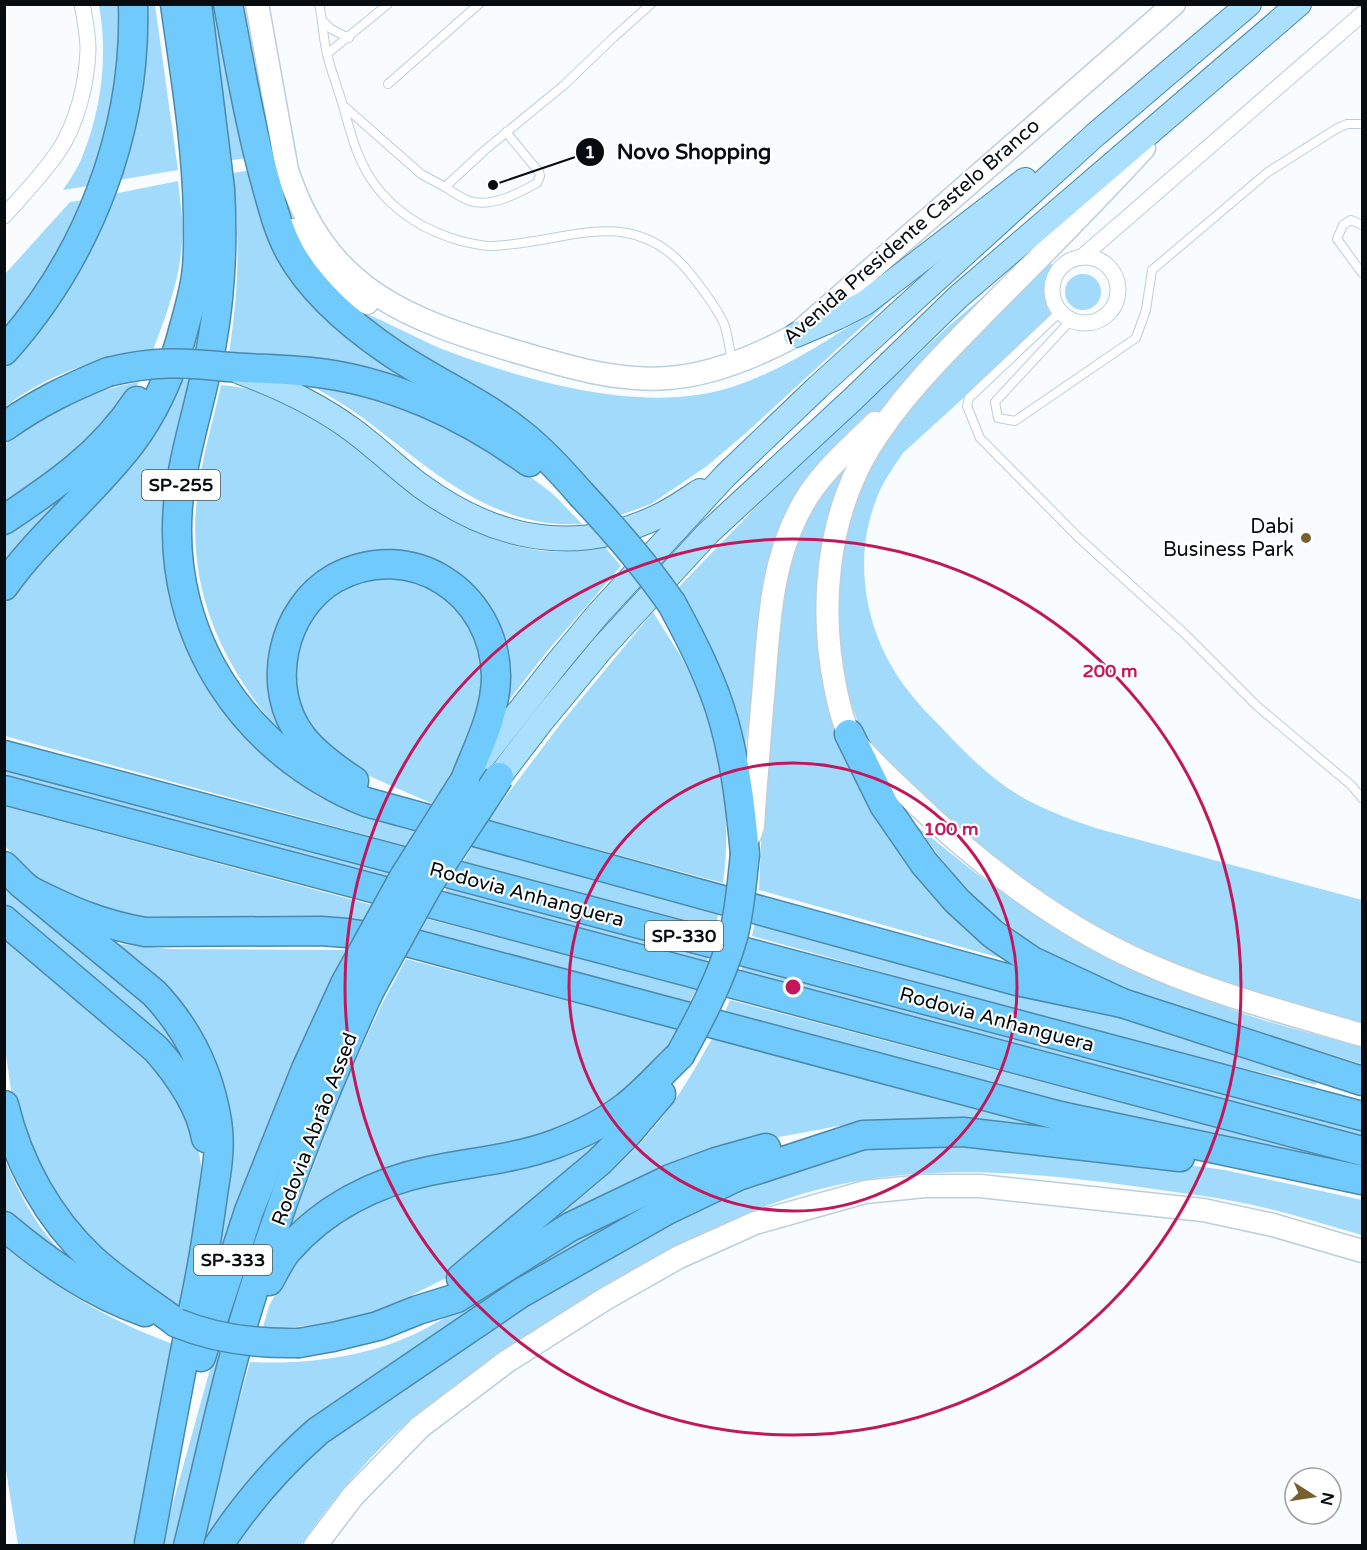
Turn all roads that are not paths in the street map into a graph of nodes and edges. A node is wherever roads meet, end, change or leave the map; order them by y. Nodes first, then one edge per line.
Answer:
1 (82, 4) edge
2 (133, 4) edge
3 (175, 4) edge
4 (197, 4) edge
5 (228, 4) edge
6 (256, 4) edge
7 (319, 4) edge
8 (388, 4) edge
9 (479, 4) edge
10 (651, 4) edge
11 (1174, 4) edge
12 (1249, 4) edge
13 (1299, 4) edge
14 (1362, 14) edge
15 (323, 21) junction
16 (350, 38) junction
17 (327, 54) junction
18 (388, 84) dead end
19 (1191, 98) junction
20 (344, 106) junction
21 (1362, 124) edge
22 (506, 132) junction
23 (1095, 135) junction
24 (266, 185) junction
25 (445, 187) junction
26 (4, 216) edge
27 (1362, 225) edge
28 (1082, 257) junction
29 (1362, 258) edge
30 (1356, 264) junction
31 (1362, 273) edge
32 (1066, 316) junction
33 (425, 322) junction
34 (796, 334) junction
35 (180, 341) junction
36 (4, 351) edge
37 (733, 363) junction
38 (228, 367) junction
39 (927, 372) junction
40 (4, 427) edge
41 (726, 476) junction
42 (581, 494) junction
43 (4, 520) edge
44 (4, 586) edge
45 (849, 734) junction
46 (4, 755) edge
47 (499, 777) joint
48 (465, 780) junction
49 (4, 790) edge
50 (1362, 798) edge
51 (451, 826) junction
52 (745, 854) junction
53 (19, 880) edge
54 (4, 920) edge
55 (357, 987) junction
56 (1122, 1004) junction
57 (1362, 1035) edge
58 (680, 1055) junction
59 (1362, 1081) edge
60 (4, 1105) edge
61 (1362, 1116) edge
62 (863, 1135) junction
63 (1362, 1150) edge
64 (1299, 1166) junction
65 (1362, 1180) edge
66 (213, 1194) junction
67 (4, 1226) edge
68 (1362, 1251) edge
69 (418, 1310) junction
70 (244, 1321) junction
71 (177, 1323) junction
72 (149, 1544) edge
73 (189, 1545) edge
74 (218, 1545) edge
75 (315, 1545) edge

1 - 26 street
2 - 36 highway
3 - 35 highway, SP-255
4 - 51 highway, SP-255
5 - 24 highway
6 - 33 main road, Avenida Presidente Castelo Branco
7 - 15 lane
8 - 16 lane
9 - 18 lane
10 - 22 lane
11 - 34 main road, Avenida Presidente Castelo Branco
12 - 23 main road
13 - 19 main road
14 - 28 street
15 - 16 lane
15 - 17 lane
16 - 17 lane
17 - 20 lane
19 - 39 main road
19 - 47 main road
20 - 25 lane
20 - 37 lane
21 - 32 lane
22 - 25 lane
22 - 25 lane
23 - 34 main road
23 - 41 main road
24 - 33 main road
24 - 42 highway
27 - 30 lane
28 - 32 street
28 - 32 street
29 - 30 lane
30 - 31 lane
32 - 50 lane
33 - 37 main road, Avenida Presidente Castelo Branco
34 - 37 main road, Avenida Presidente Castelo Branco
35 - 43 highway
35 - 44 highway, SP-255
38 - 40 highway, bridge
38 - 41 main road
38 - 42 highway
39 - 45 main road
39 - 52 main road
41 - 48 main road
42 - 52 highway, bridge
45 - 56 highway
45 - 57 main road
46 - 61 highway, Rodovia Anhanguera / SP-330
47 - 55 highway, Rodovia Abrão Assed / SP-333, bridge
48 - 51 highway, Rodovia Abrão Assed
48 - 55 highway, Rodovia Abrão Assed / SP-333, bridge
49 - 63 highway, Rodovia Anhanguera / SP-330
51 - 56 highway, SP-330
52 - 58 highway, bridge
53 - 64 highway
53 - 66 highway
54 - 66 highway
55 - 70 highway, Rodovia Abrão Assed / SP-333
55 - 72 highway, Rodovia Abrão Assed / SP-333
56 - 59 highway
58 - 69 highway
58 - 70 highway
60 - 71 highway
62 - 64 highway
62 - 69 highway
62 - 74 highway
64 - 65 highway
66 - 72 highway
67 - 71 highway
68 - 75 main road
69 - 71 highway, bridge
70 - 73 highway, Rodovia Abrão Assed / SP-333

